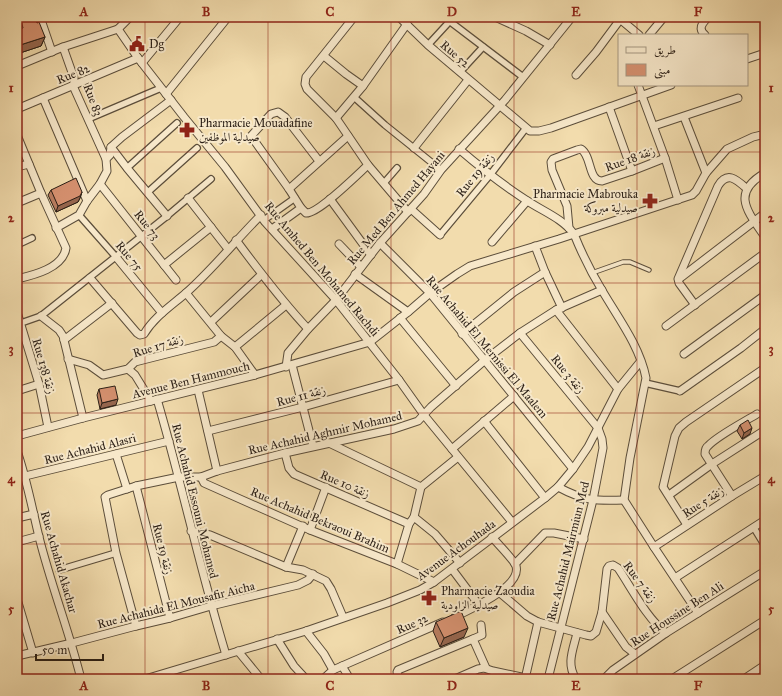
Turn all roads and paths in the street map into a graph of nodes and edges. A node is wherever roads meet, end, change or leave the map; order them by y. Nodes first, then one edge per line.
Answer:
1 (40, 17) edge
2 (130, 17) edge
3 (180, 17) edge
4 (228, 17) edge
5 (354, 17) edge
6 (399, 17) edge
7 (444, 17) edge
8 (495, 17) edge
9 (572, 17) edge
10 (664, 17) edge
11 (708, 17) edge
12 (621, 18) edge
13 (450, 21) junction
14 (407, 24) junction
15 (118, 29) junction
16 (638, 34) edge
17 (650, 34) edge
18 (704, 34) edge
19 (428, 45) junction
20 (550, 45) junction
21 (63, 47) junction
22 (483, 47) junction
23 (52, 52) junction
24 (765, 53) edge
25 (324, 56) junction
26 (748, 59) edge
27 (140, 61) junction
28 (17, 66) edge
29 (460, 72) junction
30 (576, 75) dead end
31 (523, 78) junction
32 (468, 80) junction
33 (74, 86) junction
34 (363, 86) junction
35 (638, 86) edge
36 (668, 86) edge
37 (161, 88) junction
38 (642, 95) junction
39 (168, 97) junction
40 (354, 97) junction
41 (43, 98) junction
42 (738, 98) dead end
43 (500, 105) junction
44 (609, 107) junction
45 (17, 109) edge
46 (684, 116) junction
47 (336, 118) junction
48 (88, 120) junction
49 (177, 123) dead end
50 (654, 126) junction
51 (526, 128) junction
52 (765, 134) edge
53 (17, 135) edge
54 (348, 136) junction
55 (111, 147) junction
56 (197, 148) dead end
57 (414, 148) junction
58 (459, 149) junction
59 (665, 158) junction
60 (106, 159) junction
61 (319, 161) junction
62 (29, 164) junction
63 (368, 165) junction
64 (17, 167) edge
65 (127, 168) junction
66 (398, 168) dead end
67 (442, 170) junction
68 (632, 171) junction
69 (706, 173) junction
70 (765, 173) edge
71 (490, 175) junction
72 (211, 179) dead end
73 (384, 183) junction
74 (100, 184) junction
75 (746, 188) junction
76 (289, 189) junction
77 (148, 192) junction
78 (41, 193) junction
79 (188, 198) junction
80 (295, 198) junction
81 (330, 199) junction
82 (678, 200) junction
83 (87, 201) junction
84 (527, 202) junction
85 (17, 203) edge
86 (301, 208) junction
87 (409, 211) junction
88 (765, 213) edge
89 (79, 215) junction
90 (167, 216) junction
91 (263, 217) junction
92 (754, 221) junction
93 (211, 227) junction
94 (56, 228) junction
95 (272, 229) junction
96 (572, 231) junction
97 (440, 235) joint
98 (141, 236) junction
99 (765, 237) edge
100 (32, 238) dead end
101 (236, 240) junction
102 (492, 242) dead end
103 (380, 243) junction
104 (339, 244) dead end
105 (17, 245) edge
106 (535, 246) junction
107 (228, 249) junction
108 (765, 253) edge
109 (371, 255) junction
110 (116, 257) junction
111 (164, 265) junction
112 (361, 267) junction
113 (649, 270) dead end
114 (545, 272) junction
115 (592, 273) junction
116 (356, 274) junction
117 (261, 275) junction
118 (17, 278) edge
119 (90, 278) junction
120 (678, 279) junction
121 (176, 280) dead end
122 (602, 290) junction
123 (186, 293) junction
124 (430, 293) junction
125 (765, 294) edge
126 (336, 300) junction
127 (112, 303) junction
128 (286, 305) junction
129 (695, 305) junction
130 (559, 309) junction
131 (408, 312) junction
132 (162, 313) junction
133 (17, 314) edge
134 (41, 316) junction
135 (400, 318) junction
136 (211, 322) junction
137 (21, 323) junction
138 (666, 326) dead end
139 (308, 329) junction
140 (765, 329) edge
141 (520, 333) junction
142 (462, 334) junction
143 (221, 336) junction
144 (64, 340) junction
145 (370, 342) junction
146 (235, 347) junction
147 (684, 354) dead end
148 (68, 359) junction
149 (485, 360) junction
150 (640, 362) junction
151 (289, 366) junction
152 (765, 368) edge
153 (128, 369) junction
154 (254, 375) junction
155 (399, 380) junction
156 (645, 383) junction
157 (39, 384) junction
158 (456, 386) junction
159 (618, 389) junction
160 (198, 390) junction
161 (17, 391) edge
162 (680, 391) joint
163 (514, 396) junction
164 (154, 400) junction
165 (304, 407) junction
166 (757, 414) dead end
167 (424, 415) junction
168 (82, 418) junction
169 (484, 421) junction
170 (48, 427) junction
171 (598, 428) junction
172 (765, 430) edge
173 (208, 431) junction
174 (17, 436) edge
175 (169, 441) junction
176 (329, 443) junction
177 (313, 446) junction
178 (452, 449) junction
179 (17, 451) edge
180 (116, 454) junction
181 (285, 454) junction
182 (458, 457) junction
183 (712, 464) junction
184 (573, 469) junction
185 (217, 471) junction
186 (25, 476) junction
187 (765, 476) edge
188 (179, 477) junction
189 (201, 477) junction
190 (17, 478) edge
191 (136, 486) junction
192 (326, 487) junction
193 (421, 487) junction
194 (558, 487) junction
195 (127, 489) junction
196 (669, 496) junction
197 (732, 496) junction
198 (545, 498) junction
199 (593, 500) junction
200 (624, 500) junction
201 (34, 514) junction
202 (414, 517) junction
203 (17, 518) edge
204 (765, 520) edge
205 (512, 522) junction
206 (408, 524) junction
207 (687, 525) junction
208 (306, 528) junction
209 (754, 528) junction
210 (191, 531) junction
211 (39, 536) junction
212 (492, 537) junction
213 (584, 539) junction
214 (17, 542) edge
215 (765, 546) edge
216 (654, 548) junction
217 (116, 553) junction
218 (460, 563) junction
219 (397, 564) junction
220 (515, 564) junction
221 (286, 567) junction
222 (452, 569) junction
223 (59, 570) dead end
224 (765, 571) edge
225 (313, 574) junction
226 (675, 578) junction
227 (434, 582) junction
228 (499, 592) junction
229 (17, 599) edge
230 (479, 605) junction
231 (211, 606) junction
232 (602, 612) junction
233 (698, 613) junction
234 (343, 617) junction
235 (170, 618) junction
236 (765, 620) edge
237 (538, 622) junction
238 (481, 625) dead end
239 (136, 626) junction
240 (560, 628) junction
241 (306, 631) junction
242 (666, 633) junction
243 (577, 634) junction
244 (277, 639) junction
245 (473, 639) junction
246 (72, 643) junction
247 (238, 651) junction
248 (33, 653) junction
249 (635, 654) junction
250 (226, 655) junction
251 (17, 656) edge
252 (765, 665) edge
253 (342, 666) junction
254 (486, 668) junction
255 (333, 670) junction
256 (150, 678) edge
257 (525, 678) edge
258 (81, 679) edge
259 (261, 679) edge
260 (306, 679) edge
261 (323, 679) edge
262 (350, 679) edge
263 (399, 679) edge
264 (455, 679) edge
265 (548, 679) edge
266 (576, 679) edge
267 (604, 679) edge
268 (672, 679) edge
269 (744, 679) edge

1 - 23 street
2 - 15 street
3 - 27 street
4 - 39 street
5 - 25 street
6 - 14 street, Rue 52
7 - 13 street
8 - 20 street
9 - 20 street, Rue Med Ben Ahmed Hayani
10 - 17 street
11 - 18 street
12 - 16 street
12 - 30 street
13 - 19 street
13 - 22 street
14 - 19 street, Rue 52
14 - 34 street
15 - 21 street
15 - 27 street, Rue Amhed Ben Mohamed Rachdi
19 - 29 street, Rue 52
20 - 31 street, Rue Med Ben Ahmed Hayani
21 - 23 street
21 - 33 street, Rue 83
22 - 29 street
22 - 31 street
23 - 28 street
24 - 26 street
25 - 34 street
25 - 47 street
27 - 33 street, Rue 82
27 - 37 street, Rue Amhed Ben Mohamed Rachdi
29 - 32 street, Rue 52
31 - 43 street, Rue Med Ben Ahmed Hayani
32 - 43 street, Rue 52
32 - 57 street
33 - 41 street, Rue 82
33 - 48 street, Rue 83
34 - 40 street
35 - 38 street
36 - 38 street
37 - 39 street, Rue Amhed Ben Mohamed Rachdi
37 - 48 street
38 - 44 street
38 - 50 street
39 - 55 street
39 - 91 street, Rue Amhed Ben Mohamed Rachdi
40 - 47 street
40 - 57 street
41 - 45 street, Rue 82
41 - 83 street
42 - 46 street
43 - 51 street, Rue 52
43 - 58 street, Rue Med Ben Ahmed Hayani
44 - 51 street
44 - 68 street
46 - 50 street
46 - 69 street
47 - 54 street
48 - 60 street, Rue 83
49 - 65 street
50 - 59 street
51 - 71 street, Rue 19 زنقة
52 - 69 street
53 - 62 street
54 - 61 street
54 - 63 street
55 - 60 street
55 - 65 street
56 - 77 street
57 - 67 street
58 - 67 street, Rue Med Ben Ahmed Hayani
58 - 71 street
59 - 68 street, Rue 18 زنقة
59 - 82 street
60 - 74 street
61 - 76 street
61 - 76 street
62 - 64 street
62 - 78 street
63 - 73 street
63 - 81 street
65 - 77 street
66 - 73 street
67 - 87 street, Rue Med Ben Ahmed Hayani
68 - 96 street, Rue 18 زنقة
69 - 82 street
70 - 75 street
71 - 84 street
71 - 97 street, Rue 19 زنقة
72 - 79 street
73 - 87 street
74 - 83 street
74 - 98 street, Rue 73
75 - 92 street
75 - 120 street
76 - 80 street
77 - 90 street
78 - 85 street
78 - 94 street
79 - 90 street
79 - 93 street
80 - 86 street
80 - 91 street
81 - 86 street
81 - 109 street
82 - 96 street
83 - 89 street
84 - 96 street
84 - 102 street
86 - 95 street
87 - 97 street
87 - 103 street, Rue Med Ben Ahmed Hayani
88 - 92 street
89 - 94 street
89 - 110 street, Rue 75
90 - 98 street
91 - 95 street, Rue Amhed Ben Mohamed Rachdi
91 - 101 street
92 - 99 street
92 - 120 street
93 - 107 street
93 - 111 street
94 - 118 street
95 - 126 street, Rue Amhed Ben Mohamed Rachdi
96 - 106 street
96 - 115 street
98 - 110 street
98 - 111 street, Rue 73
100 - 105 street
101 - 107 street
101 - 117 street
103 - 109 street, Rue Med Ben Ahmed Hayani
103 - 124 street, Rue Achahid El Mernissi El Maalem
104 - 112 street
106 - 114 street
106 - 124 street
107 - 123 street
108 - 129 street
109 - 112 street, Rue Med Ben Ahmed Hayani
110 - 119 street
110 - 132 street, Rue 75
111 - 121 street, Rue 73
112 - 116 street, Rue Med Ben Ahmed Hayani
113 - 115 lane
114 - 130 street
114 - 142 street
115 - 122 street
116 - 126 street, Rue Med Ben Ahmed Hayani
116 - 131 street
117 - 128 street
117 - 136 street
119 - 127 street
119 - 134 street
120 - 129 street
122 - 130 street, Rue Achahid Aghmir Mohamed
122 - 150 street
123 - 132 street
123 - 136 street
124 - 131 street
124 - 142 street, Rue Achahid El Mernissi El Maalem
125 - 147 street
126 - 139 street, Rue Med Ben Ahmed Hayani
126 - 145 street, Rue Amhed Ben Mohamed Rachdi
127 - 132 street
127 - 144 street
128 - 139 street
128 - 146 street
129 - 138 street
130 - 141 street, Rue Achahid Aghmir Mohamed
130 - 159 street
131 - 135 street
133 - 137 street, Rue 138 زنقة
134 - 137 street
134 - 144 street
135 - 145 street
135 - 158 street
136 - 143 street
137 - 157 street, Rue 138 زنقة
139 - 151 street, Rue Med Ben Ahmed Hayani
140 - 162 street
141 - 149 street, Rue Achahid Aghmir Mohamed
141 - 171 street, Rue 3 زنقة
142 - 149 street, Rue Achahid El Mernissi El Maalem
143 - 146 street
143 - 153 street, Rue 17 زنقة
144 - 148 street
145 - 151 street, Avenue Ben Hammouch
145 - 155 street, Rue Amhed Ben Mohamed Rachdi
146 - 154 street
148 - 153 street, Rue 17 زنقة
148 - 168 street
149 - 158 street, Rue Achahid Aghmir Mohamed
149 - 163 street, Rue Achahid El Mernissi El Maalem
150 - 156 street
150 - 159 street, Avenue Achouhada
151 - 154 street, Avenue Ben Hammouch
151 - 165 street
152 - 196 street
153 - 164 street, Rue Achahid Essouni Mohamed
154 - 160 street, Avenue Ben Hammouch
155 - 165 street, Rue 11 زنقة
155 - 167 street, Rue Amhed Ben Mohamed Rachdi
156 - 162 street
156 - 200 street
157 - 161 street
157 - 170 street, Rue 138 زنقة
158 - 167 street, Rue Achahid Aghmir Mohamed
159 - 171 street, Avenue Achouhada
160 - 164 street, Avenue Ben Hammouch
160 - 173 street
163 - 169 street
163 - 184 street, Rue Achahid El Mernissi El Maalem
164 - 168 street, Avenue Ben Hammouch
164 - 175 street, Rue Achahid Essouni Mohamed
165 - 173 street, Rue 11 زنقة
165 - 177 street
166 - 183 street
167 - 176 street, Rue Achahid Aghmir Mohamed
167 - 178 street, Rue Amhed Ben Mohamed Rachdi
168 - 170 street, Avenue Ben Hammouch
169 - 178 street
169 - 198 street
170 - 174 street, Avenue Ben Hammouch
171 - 184 street, Avenue Achouhada
171 - 199 street, Rue Achahid Mairmiun Med
172 - 183 street
173 - 185 street
175 - 180 street, Rue Achahid Alasri
175 - 188 street, Rue Achahid Essouni Mohamed
176 - 177 street, Rue Achahid Aghmir Mohamed
176 - 193 street
177 - 181 street, Rue Achahid Aghmir Mohamed
178 - 182 street, Rue Amhed Ben Mohamed Rachdi
179 - 186 street, Rue Achahid Akachar
180 - 186 street, Rue Achahid Alasri
180 - 195 street
181 - 185 street, Rue Achahid Aghmir Mohamed
181 - 192 street, Rue 10 زنقة
182 - 193 street
182 - 205 street, Rue Amhed Ben Mohamed Rachdi
183 - 196 street
183 - 197 street
184 - 194 street, Avenue Achouhada
185 - 189 street, Rue Achahid Aghmir Mohamed
186 - 190 street, Rue Achahid Alasri
186 - 201 street, Rue Achahid Akachar
187 - 197 street, Rue 5 زنقة
188 - 189 street, Rue Achahid Aghmir Mohamed
188 - 191 street, Rue Achahid Aghmir Mohamed
188 - 210 street, Rue Achahid Essouni Mohamed
189 - 208 street, Rue Achahid Bekraoui Brahim
191 - 195 street, Rue Achahid Aghmir Mohamed
191 - 235 street, Rue 19 زنقة
192 - 206 street, Rue 10 زنقة
192 - 208 street
193 - 202 street
194 - 198 street, Avenue Achouhada
194 - 199 street
195 - 217 street, Rue Achahid Aghmir Mohamed
196 - 207 street
197 - 207 street, Rue 5 زنقة
198 - 205 street, Avenue Achouhada
199 - 200 street
199 - 213 street, Rue Achahid Mairmiun Med
200 - 216 street
201 - 203 street
201 - 211 street, Rue Achahid Akachar
202 - 206 street
202 - 218 street
204 - 209 street
205 - 212 street, Avenue Achouhada
206 - 219 street
207 - 216 street, Rue 5 زنقة
208 - 219 street, Rue Achahid Bekraoui Brahim
208 - 221 street
209 - 215 street
209 - 226 street
210 - 221 street
210 - 231 street, Rue Achahid Essouni Mohamed
211 - 214 street
211 - 246 street, Rue Achahid Akachar
212 - 218 street, Avenue Achouhada
212 - 220 street
213 - 220 street
213 - 240 street, Rue Achahid Mairmiun Med
216 - 226 street
217 - 223 street
217 - 239 street
218 - 222 street, Avenue Achouhada
219 - 227 street, Rue Achahid Bekraoui Brahim
220 - 228 street, Rue 32
221 - 225 street
222 - 227 street, Avenue Achouhada
222 - 230 street
224 - 233 street, Rue Houssine Ben Ali
225 - 231 street, Rue Achahida El Mousafir Aicha
225 - 234 street
226 - 233 street
227 - 234 street, Avenue Achouhada
228 - 230 street, Rue 32
228 - 237 street
229 - 248 street
230 - 253 street, Rue 32
231 - 235 street, Rue Achahida El Mousafir Aicha
231 - 250 street, Rue Achahid Essouni Mohamed
232 - 242 street, Rue 7 زنقة
232 - 243 street
232 - 249 street
233 - 242 street, Rue Houssine Ben Ali
234 - 241 street, Avenue Achouhada
235 - 239 street, Rue Achahida El Mousafir Aicha
236 - 268 street
237 - 240 street
237 - 257 street
238 - 245 street
239 - 246 street, Rue Achahida El Mousafir Aicha
240 - 243 street
240 - 265 street, Rue Achahid Mairmiun Med
241 - 244 street, Avenue Achouhada
241 - 255 street
242 - 249 street, Rue Houssine Ben Ali
243 - 266 street
244 - 247 street, Avenue Achouhada
244 - 260 street
245 - 254 street
245 - 263 street
246 - 248 street, Rue Achahida El Mousafir Aicha
246 - 258 street, Rue Achahid Akachar
247 - 250 street, Avenue Achouhada
247 - 259 street
248 - 251 street, Rue Achahida El Mousafir Aicha
249 - 267 street, Rue Houssine Ben Ali
250 - 256 street, Avenue Achouhada
252 - 269 street
253 - 255 street, Rue 32
253 - 262 street
254 - 257 street
254 - 264 street
255 - 261 street, Rue 32

